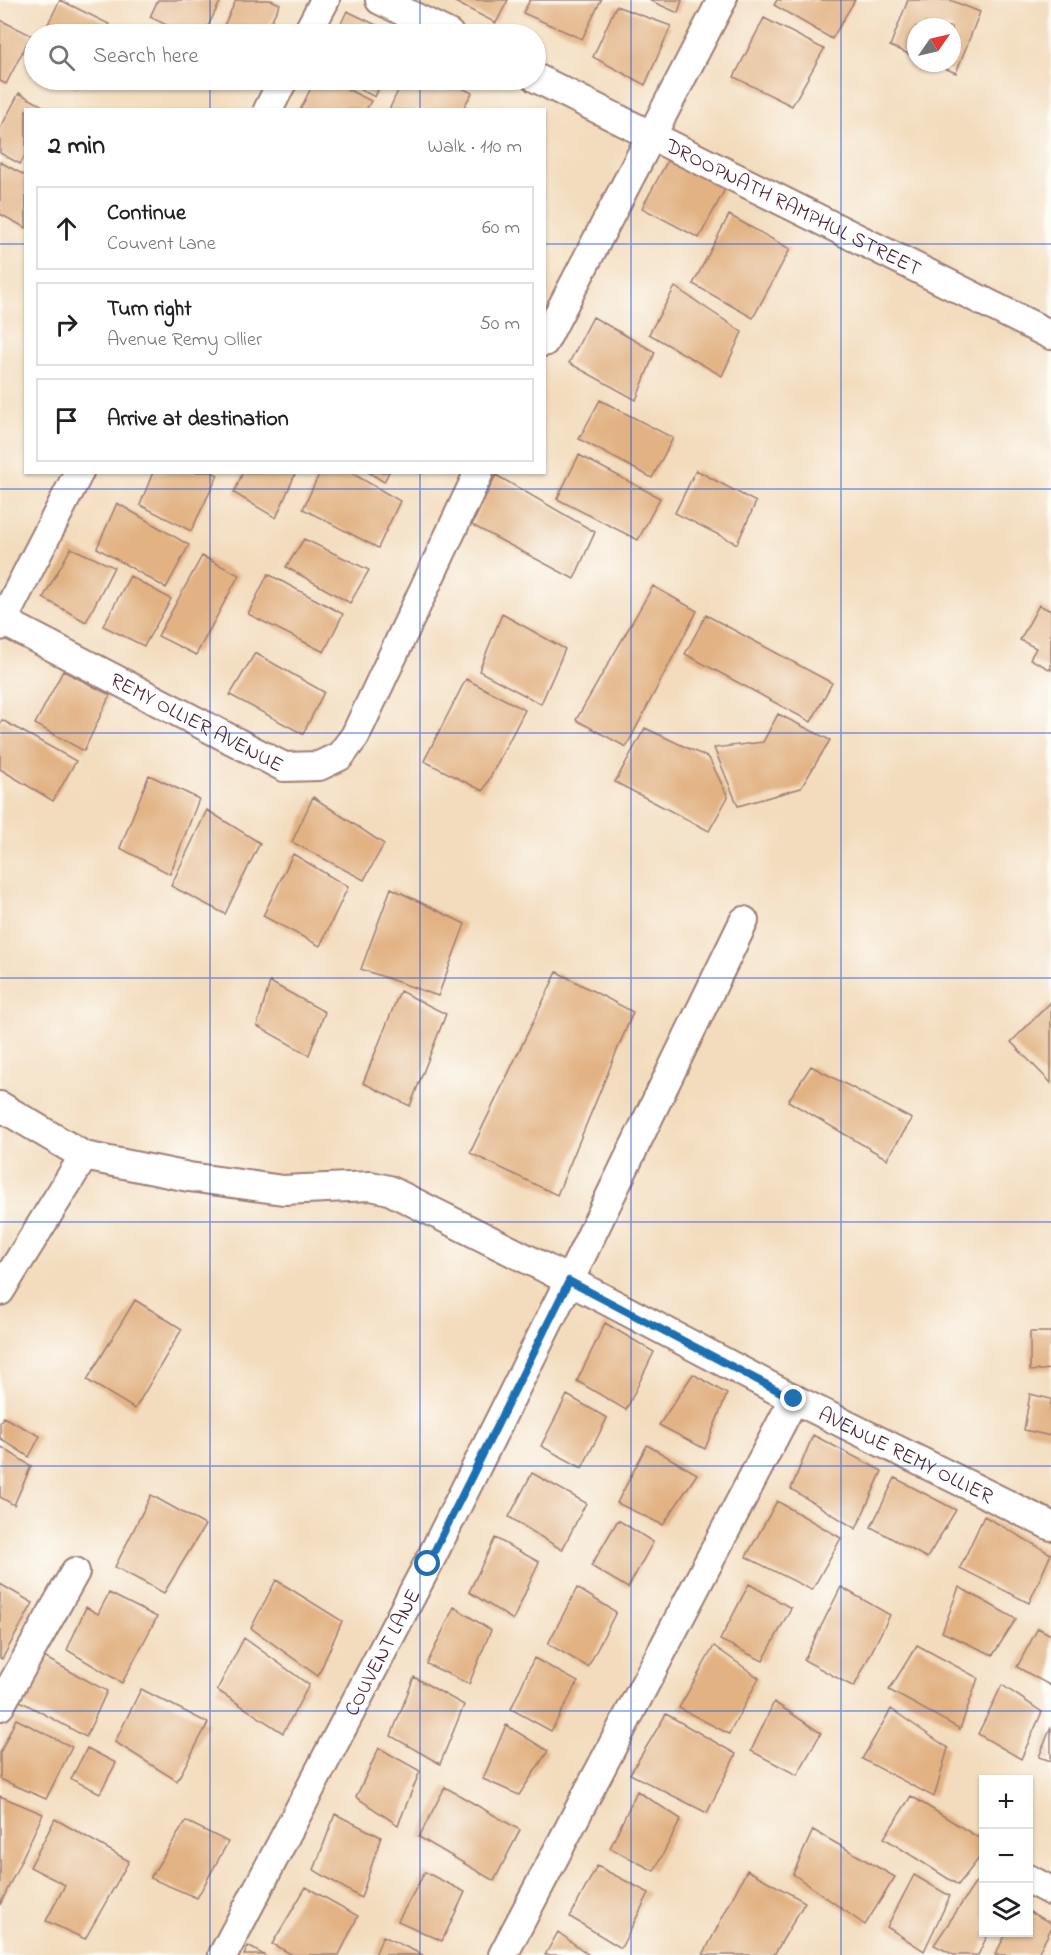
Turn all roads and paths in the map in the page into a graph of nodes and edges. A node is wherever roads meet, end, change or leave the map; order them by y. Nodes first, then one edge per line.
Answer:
1 (324, 0) edge
2 (380, 0) edge
3 (722, 0) edge
4 (312, 24) edge
5 (429, 24) edge
6 (546, 83) edge
7 (278, 90) edge
8 (269, 108) edge
9 (651, 135) junction
10 (1051, 335) edge
11 (546, 338) edge
12 (79, 474) edge
13 (478, 474) edge
14 (1, 623) edge
15 (744, 921) dead end
16 (0, 1106) edge
17 (84, 1156) junction
18 (569, 1281) junction
19 (0, 1291) edge
20 (794, 1399) junction
21 (1051, 1526) edge
22 (75, 1572) dead end
23 (0, 1706) edge
24 (1033, 1881) edge
25 (1051, 1890) edge
26 (223, 1955) edge
27 (502, 1955) edge

1 - 4 street
2 - 5 street
3 - 9 street
6 - 9 street, DROOPNATH RAMPHUL STREET
7 - 8 street
9 - 10 street, DROOPNATH RAMPHUL STREET
9 - 11 street
12 - 14 street
13 - 14 street, REMY OLLIER AVENUE
15 - 18 street, COUVENT LANE
16 - 17 street, AVENUE REMY OLLIER
17 - 18 street, AVENUE REMY OLLIER
17 - 19 street
18 - 20 street, AVENUE REMY OLLIER
18 - 26 street, COUVENT LANE
20 - 21 street, AVENUE REMY OLLIER
20 - 27 street
22 - 23 street
24 - 25 street

